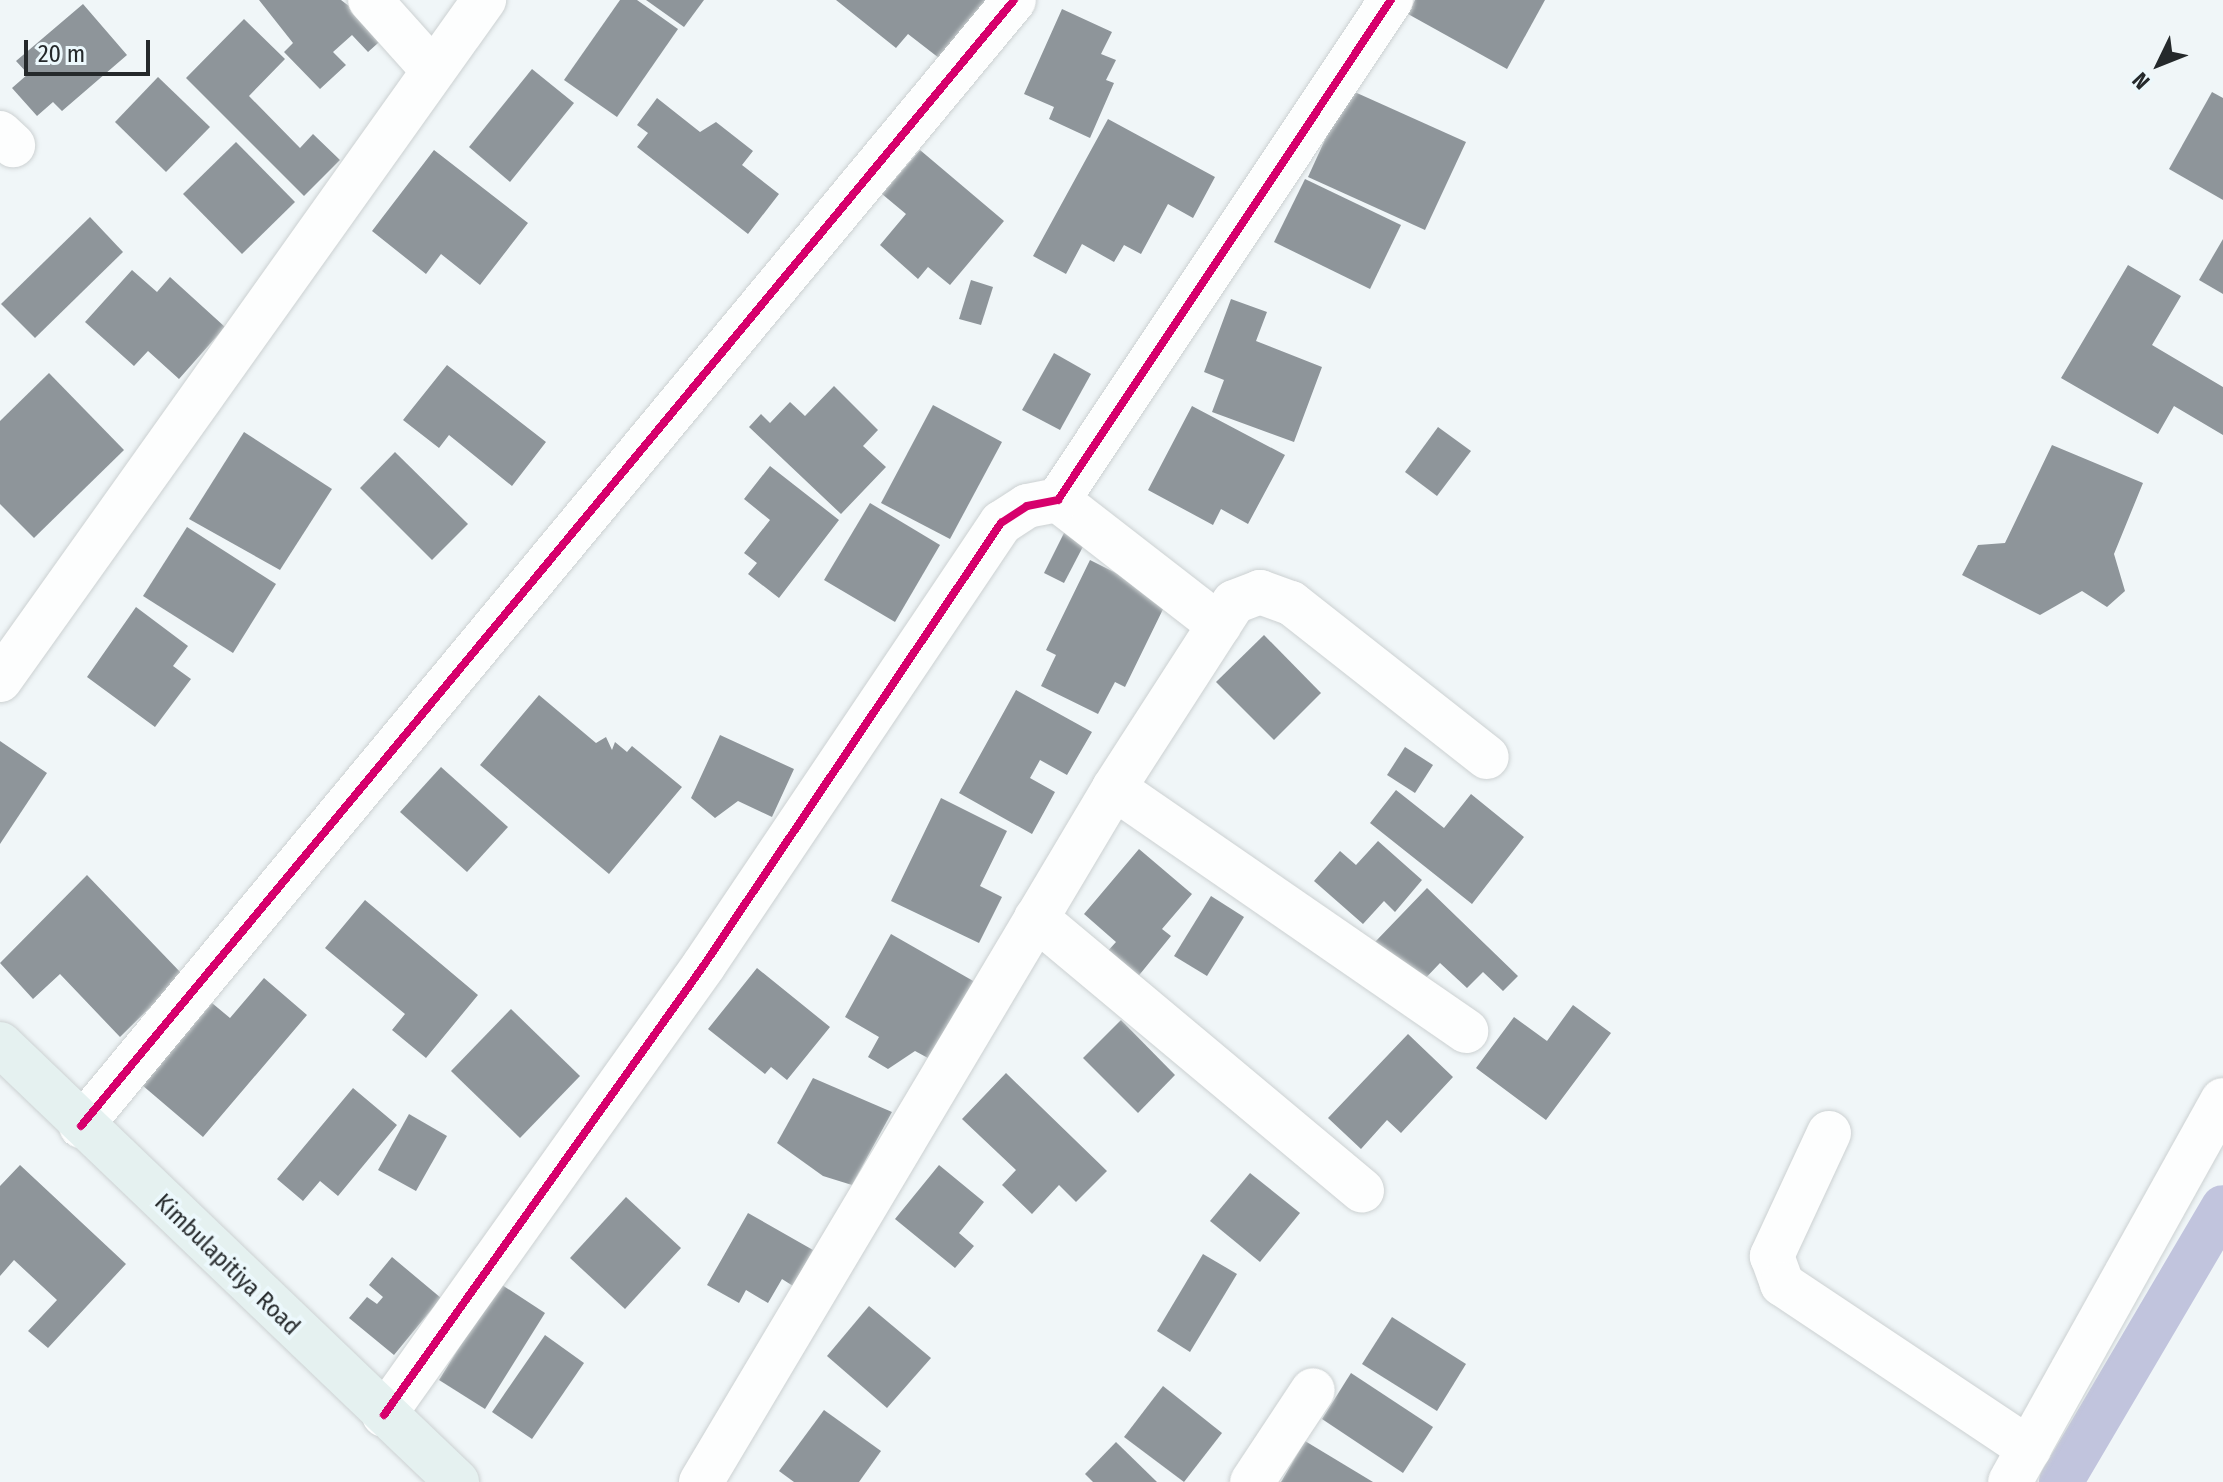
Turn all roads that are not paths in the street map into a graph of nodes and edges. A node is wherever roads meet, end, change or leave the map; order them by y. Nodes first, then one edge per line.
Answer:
1 (370, 0) edge
2 (484, 0) edge
3 (1014, 0) edge
4 (1391, 0) edge
5 (431, 68) junction
6 (1058, 500) junction
7 (1219, 625) junction
8 (0, 680) edge
9 (1487, 757) dead end
10 (1114, 788) junction
11 (1036, 918) junction
12 (1466, 1031) dead end
13 (0, 1044) edge
14 (2223, 1100) edge
15 (81, 1126) junction
16 (1829, 1133) dead end
17 (1362, 1191) dead end
18 (1313, 1390) dead end
19 (384, 1415) junction
20 (2019, 1466) edge
21 (457, 1482) edge
22 (701, 1482) edge
23 (1252, 1482) edge

1 - 5 street
2 - 5 street
3 - 15 street
4 - 6 street
5 - 8 street
6 - 7 street
6 - 19 street
7 - 9 street
7 - 10 street
10 - 11 street
10 - 12 street
11 - 17 street
11 - 22 street
13 - 15 main road, Kimbulapitiya Road
14 - 20 street
15 - 19 main road, Kimbulapitiya Road
16 - 20 street
18 - 23 street
19 - 21 main road, Kimbulapitiya Road

